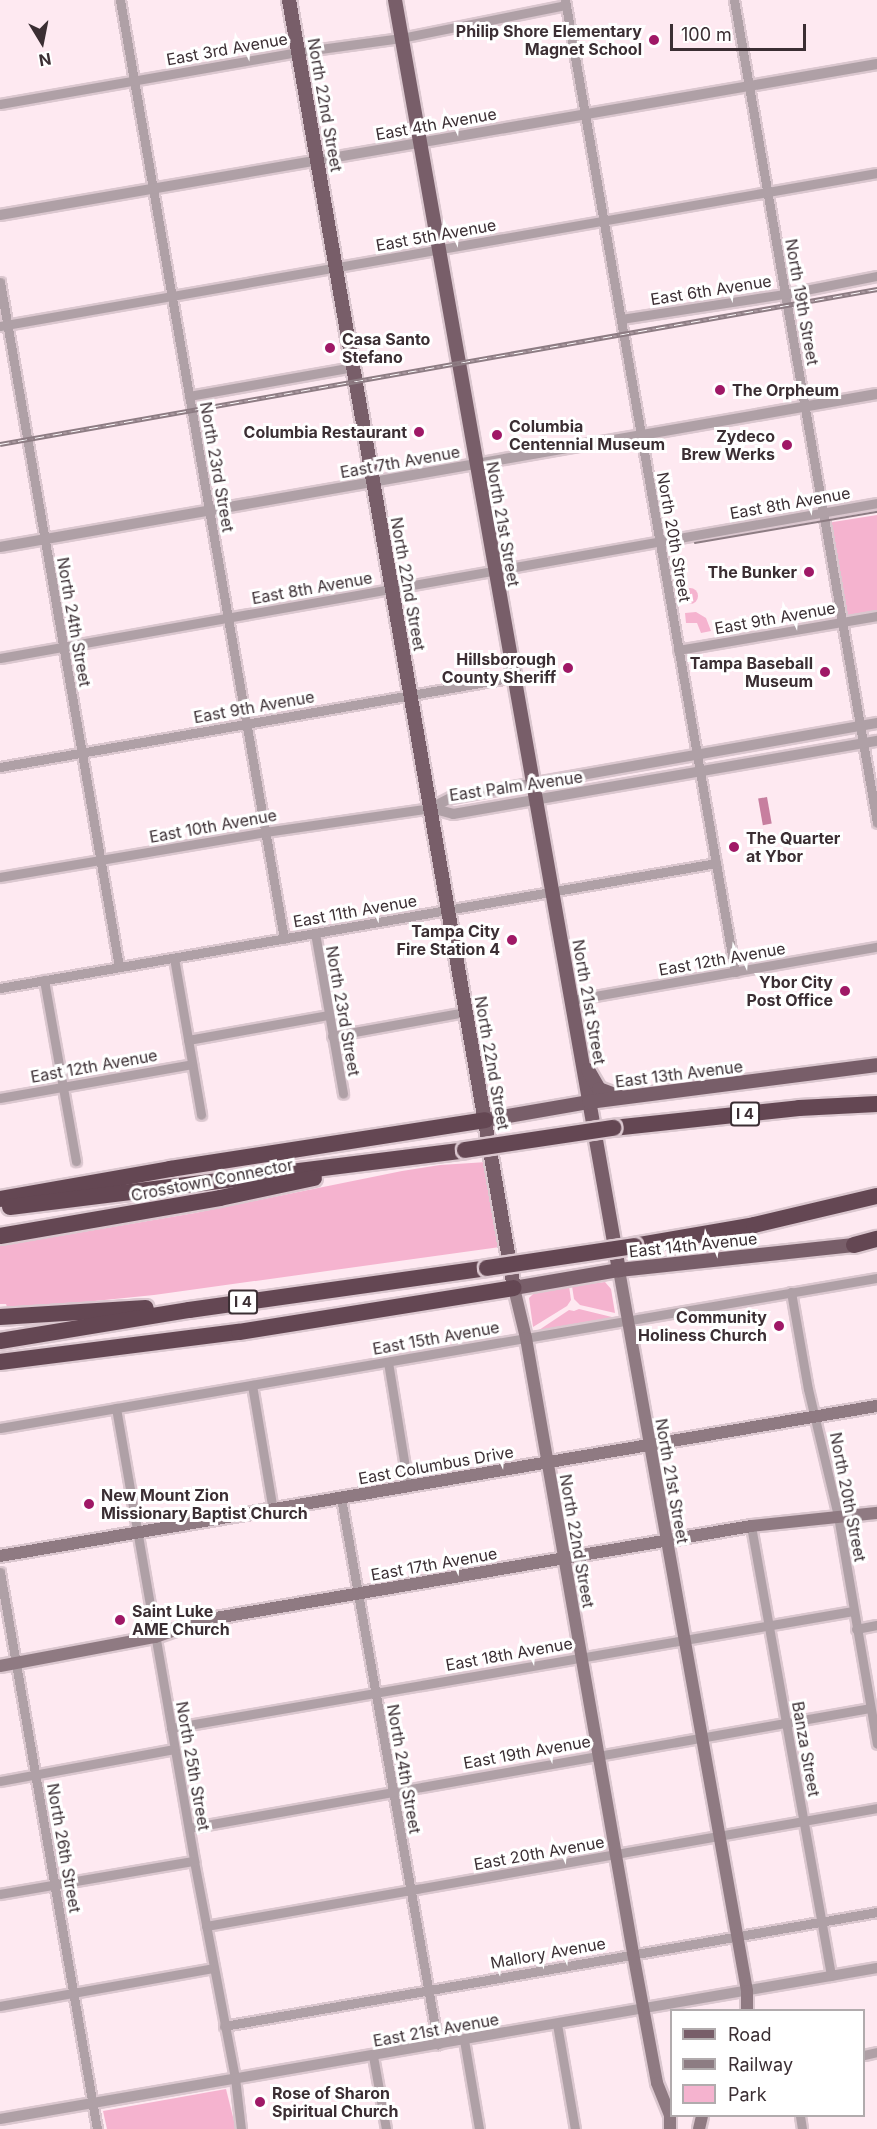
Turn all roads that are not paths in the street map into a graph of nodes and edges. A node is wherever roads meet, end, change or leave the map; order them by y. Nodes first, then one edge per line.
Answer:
1 (120, 0) edge
2 (289, 0) edge
3 (394, 0) edge
4 (734, 0) edge
5 (566, 3) edge
6 (401, 38) junction
7 (298, 52) junction
8 (877, 64) edge
9 (135, 81) junction
10 (748, 85) junction
11 (0, 104) edge
12 (585, 113) junction
13 (419, 142) junction
14 (318, 161) junction
15 (877, 173) edge
16 (153, 189) junction
17 (767, 192) junction
18 (0, 215) edge
19 (604, 221) junction
20 (439, 249) junction
21 (337, 267) junction
22 (877, 276) edge
23 (0, 282) edge
24 (785, 294) junction
25 (172, 296) junction
26 (621, 319) junction
27 (4, 325) edge
28 (354, 367) junction
29 (877, 394) edge
30 (189, 396) junction
31 (805, 407) junction
32 (641, 435) junction
33 (476, 464) junction
34 (374, 482) junction
35 (877, 504) edge
36 (209, 511) junction
37 (823, 513) junction
38 (45, 539) junction
39 (660, 543) junction
40 (0, 547) edge
41 (495, 572) junction
42 (393, 589) junction
43 (877, 616) edge
44 (228, 618) junction
45 (842, 622) junction
46 (63, 647) junction
47 (678, 650) junction
48 (0, 658) edge
49 (513, 677) junction
50 (411, 695) junction
51 (877, 723) edge
52 (246, 724) junction
53 (860, 726) junction
54 (877, 741) edge
55 (863, 743) junction
56 (82, 753) junction
57 (697, 755) junction
58 (0, 767) edge
59 (700, 772) junction
60 (532, 783) junction
61 (535, 800) junction
62 (431, 808) junction
63 (877, 823) edge
64 (265, 832) junction
65 (101, 861) junction
66 (716, 863) junction
67 (0, 877) edge
68 (553, 892) junction
69 (448, 910) junction
70 (315, 933) junction
71 (284, 939) junction
72 (877, 947) edge
73 (174, 958) junction
74 (119, 967) junction
75 (735, 972) junction
76 (44, 980) junction
77 (0, 988) edge
78 (572, 1000) junction
79 (466, 1012) junction
80 (329, 1015) junction
81 (332, 1036) junction
82 (188, 1040) junction
83 (582, 1058) junction
84 (192, 1064) junction
85 (877, 1065) edge
86 (63, 1087) junction
87 (343, 1094) dead end
88 (0, 1098) edge
89 (624, 1098) junction
90 (589, 1102) junction
91 (877, 1104) edge
92 (201, 1115) dead end
93 (485, 1120) junction
94 (430, 1154) junction
95 (76, 1161) dead end
96 (877, 1196) edge
97 (0, 1199) edge
98 (0, 1208) edge
99 (0, 1236) edge
100 (877, 1241) edge
101 (854, 1245) joint
102 (619, 1270) junction
103 (877, 1278) edge
104 (514, 1288) junction
105 (791, 1292) junction
106 (189, 1310) junction
107 (0, 1317) edge
108 (626, 1320) junction
109 (526, 1338) junction
110 (0, 1341) edge
111 (0, 1362) edge
112 (388, 1362) junction
113 (252, 1385) junction
114 (877, 1406) edge
115 (116, 1408) junction
116 (817, 1418) junction
117 (0, 1428) edge
118 (648, 1445) junction
119 (547, 1463) junction
120 (408, 1486) junction
121 (341, 1498) junction
122 (273, 1510) junction
123 (877, 1513) edge
124 (838, 1516) junction
125 (751, 1526) junction
126 (137, 1533) junction
127 (666, 1542) junction
128 (0, 1556) edge
129 (564, 1559) junction
130 (0, 1572) edge
131 (358, 1594) junction
132 (853, 1611) junction
133 (769, 1625) junction
134 (877, 1625) edge
135 (856, 1629) junction
136 (155, 1637) junction
137 (683, 1640) junction
138 (581, 1657) junction
139 (16, 1663) junction
140 (0, 1666) edge
141 (375, 1692) junction
142 (870, 1708) junction
143 (787, 1723) junction
144 (171, 1728) junction
145 (701, 1738) junction
146 (877, 1742) edge
147 (174, 1749) junction
148 (599, 1755) junction
149 (35, 1774) junction
150 (0, 1781) edge
151 (393, 1791) junction
152 (877, 1808) edge
153 (804, 1822) junction
154 (189, 1828) junction
155 (719, 1837) junction
156 (616, 1855) junction
157 (194, 1861) junction
158 (55, 1885) junction
159 (411, 1890) junction
160 (0, 1894) edge
161 (877, 1912) edge
162 (822, 1922) junction
163 (206, 1926) junction
164 (736, 1936) junction
165 (633, 1953) junction
166 (213, 1968) junction
167 (877, 1968) edge
168 (831, 1977) junction
169 (429, 1989) junction
170 (747, 1991) junction
171 (74, 1993) junction
172 (0, 2006) edge
173 (747, 2009) edge
174 (644, 2010) junction
175 (556, 2024) junction
176 (224, 2026) junction
177 (464, 2040) junction
178 (438, 2044) junction
179 (373, 2056) junction
180 (235, 2078) junction
181 (666, 2091) edge
182 (93, 2103) junction
183 (0, 2119) edge
184 (97, 2129) edge
185 (241, 2129) edge
186 (386, 2129) edge
187 (479, 2129) edge
188 (575, 2129) edge
189 (670, 2129) edge

1 - 9 street, North 23rd Street
2 - 7 main road, North 22nd Street
3 - 6 main road, North 21st Street
4 - 10 street, North 19th Street
5 - 6 street, East 3rd Avenue
5 - 12 street, North 20th Street
6 - 7 street, East 3rd Avenue
6 - 13 main road, North 21st Street
7 - 9 street, East 3rd Avenue
7 - 14 main road, North 22nd Street
8 - 10 street, East 4th Avenue
9 - 11 street, East 3rd Avenue
9 - 16 street, North 23rd Street
10 - 12 street, East 4th Avenue
10 - 17 street, North 19th Street
12 - 13 street, East 4th Avenue
12 - 19 street, North 20th Street
13 - 14 street, East 4th Avenue
13 - 20 main road, North 21st Street
14 - 16 street, East 4th Avenue
14 - 21 main road, North 22nd Street
15 - 17 street, East 5th Avenue
16 - 18 street, East 4th Avenue
16 - 25 street, North 23rd Street
17 - 19 street, East 5th Avenue
17 - 24 street, North 19th Street
19 - 20 street, East 5th Avenue
19 - 26 street, North 20th Street
20 - 21 street, East 5th Avenue
20 - 33 main road, North 21st Street
21 - 25 street, East 5th Avenue
21 - 28 main road, North 22nd Street
22 - 24 street, East 6th Avenue
23 - 27 street, North 24th Street
24 - 26 street, East 6th Avenue
24 - 31 street, North 19th Street
25 - 27 street, East 5th Avenue
25 - 30 street, North 23rd Street
26 - 32 street, North 20th Street
27 - 38 street, North 24th Street
28 - 30 street
28 - 34 main road, North 22nd Street
29 - 31 street, East 7th Avenue
30 - 36 street, North 23rd Street
31 - 32 street, East 7th Avenue
31 - 37 street, North 19th Street
32 - 33 street, East 7th Avenue
32 - 39 street, North 20th Street
33 - 34 street, East 7th Avenue
33 - 41 main road, North 21st Street
34 - 36 street, East 7th Avenue
34 - 42 main road, North 22nd Street
35 - 37 street, East 8th Avenue
36 - 38 street, East 7th Avenue
36 - 44 street, North 23rd Street
37 - 39 street, East 8th Avenue
37 - 45 street, North 19th Street
38 - 40 street, East 7th Avenue
38 - 46 street, North 24th Street
39 - 41 street, East 8th Avenue
39 - 47 street, North 20th Street
41 - 42 street, East 8th Avenue
41 - 49 main road, North 21st Street
42 - 44 street, East 8th Avenue
42 - 50 main road, North 22nd Street
43 - 45 street, East 9th Avenue
44 - 46 street, East 8th Avenue
44 - 52 street, North 23rd Street
45 - 47 street, East 9th Avenue
45 - 53 street, North 19th Street
46 - 48 street, East 8th Avenue
46 - 56 street, North 24th Street
47 - 57 street, North 20th Street
49 - 50 street, East 9th Avenue
49 - 60 main road, North 21st Street
50 - 52 street, East 9th Avenue
50 - 62 main road, North 22nd Street
51 - 53 street, East Palm Avenue
52 - 56 street, East 9th Avenue
52 - 64 street, North 23rd Street
53 - 55 street, North 19th Street
53 - 57 street, East Palm Avenue
54 - 55 street, East Palm Avenue
55 - 59 street, East Palm Avenue
55 - 63 street, North 19th Street
56 - 58 street, East 9th Avenue
56 - 65 street, North 24th Street
57 - 59 street, North 20th Street
57 - 60 street, East Palm Avenue
59 - 61 street, East Palm Avenue
59 - 66 street, North 20th Street
60 - 61 main road, North 21st Street
60 - 62 street, East Palm Avenue
61 - 62 street, East Palm Avenue
61 - 68 main road, North 21st Street
62 - 64 street, East 10th Avenue
62 - 69 main road, North 22nd Street
64 - 65 street, East 10th Avenue
64 - 71 street, North 23rd Street
65 - 67 street, East 10th Avenue
65 - 74 street, North 24th Street
66 - 68 street, East 11th Avenue
66 - 75 street, North 20th Street
68 - 69 street, East 11th Avenue
68 - 78 main road, North 21st Street
69 - 70 street, East 11th Avenue
69 - 79 main road, North 22nd Street
70 - 71 street, East 11th Avenue
70 - 80 street, North 23rd Street
71 - 73 street, East 11th Avenue
72 - 75 street, East 12th Avenue
73 - 74 street, East 11th Avenue
73 - 82 street
74 - 76 street, East 11th Avenue
75 - 78 street, East 12th Avenue
76 - 77 street, East 11th Avenue
76 - 86 street
78 - 83 main road, North 21st Street
79 - 81 street
79 - 93 main road, North 22nd Street
80 - 81 street, North 23rd Street
80 - 82 street
81 - 87 street, North 23rd Street
82 - 84 street
83 - 89 main road
83 - 90 main road, North 21st Street
84 - 86 street, East 12th Avenue
84 - 92 street
85 - 89 main road, East 13th Avenue
86 - 88 street, East 12th Avenue
86 - 95 street
89 - 90 main road, East 13th Avenue
90 - 93 main road, East 13th Avenue
90 - 102 main road, North 21st Street
91 - 94 highway, I 4, bridge
93 - 97 highway
93 - 104 main road, North 22nd Street
94 - 98 highway, I 4
94 - 99 highway, Crosstown Connector
96 - 106 highway, I 4, bridge
100 - 101 highway
101 - 102 main road, East 14th Avenue
102 - 104 main road, East 14th Avenue
102 - 108 main road, North 21st Street
103 - 105 street, East 15th Avenue
104 - 109 main road, North 22nd Street
104 - 111 highway
105 - 108 street, East 15th Avenue
105 - 116 street, North 20th Street
106 - 107 highway
106 - 110 highway, I 4
108 - 109 street, East 15th Avenue
108 - 118 main road, North 21st Street
109 - 112 street, East 15th Avenue
109 - 119 main road, North 22nd Street
112 - 113 street, East 15th Avenue
112 - 120 street
113 - 115 street, East 15th Avenue
113 - 122 street
114 - 116 main road, East Columbus Drive
115 - 117 street, East 15th Avenue
115 - 126 street, North 25th Street
116 - 118 main road, East Columbus Drive
116 - 124 street, North 20th Street
118 - 119 main road, East Columbus Drive
118 - 127 main road, North 21st Street
119 - 120 main road, East Columbus Drive
119 - 129 main road, North 22nd Street
120 - 121 main road, East Columbus Drive
121 - 122 main road, East Columbus Drive
121 - 131 street, North 24th Street
122 - 126 main road, East Columbus Drive
123 - 124 main road, East 17th Avenue
124 - 125 main road, East 17th Avenue
124 - 132 street, North 20th Street
125 - 127 main road, East 17th Avenue
125 - 133 street, Banza Street
126 - 128 main road, East Columbus Drive
126 - 136 street, North 25th Street
127 - 129 main road, East 17th Avenue
127 - 137 main road, North 21st Street
129 - 131 main road, East 17th Avenue
129 - 138 main road, North 22nd Street
130 - 139 street, North 26th Street
131 - 136 main road, East 17th Avenue
131 - 141 street, North 24th Street
132 - 133 street, East 18th Avenue
132 - 135 street, North 20th Street
133 - 137 street, East 18th Avenue
133 - 143 street, Banza Street
134 - 135 street
135 - 142 street, North 20th Street
136 - 139 main road, East 17th Avenue
136 - 144 street, North 25th Street
137 - 138 street, East 18th Avenue
137 - 145 main road, North 21st Street
138 - 141 street, East 18th Avenue
138 - 148 main road, North 22nd Street
139 - 140 main road, East 17th Avenue
139 - 149 street, North 26th Street
141 - 144 street, East 18th Avenue
141 - 151 street, North 24th Street
142 - 143 street, East 19th Avenue
142 - 146 street, North 20th Street
143 - 145 street, East 19th Avenue
143 - 153 street, Banza Street
144 - 147 street, North 25th Street
145 - 148 street, East 19th Avenue
145 - 155 main road, North 21st Street
147 - 149 street
147 - 154 street, North 25th Street
148 - 151 street, East 19th Avenue
148 - 156 main road, North 22nd Street
149 - 150 street
149 - 158 street, North 26th Street
151 - 154 street, East 19th Avenue
151 - 159 street, North 24th Street
152 - 153 street, East 20th Avenue
153 - 155 street, East 20th Avenue
153 - 162 street, Banza Street
154 - 157 street, North 25th Street
155 - 156 street, East 20th Avenue
155 - 164 main road, North 21st Street
156 - 159 street, East 20th Avenue
156 - 165 main road, North 22nd Street
157 - 158 street
157 - 163 street, North 25th Street
158 - 160 street
158 - 171 street, North 26th Street
159 - 163 street, East 20th Avenue
159 - 169 street, North 24th Street
161 - 162 street, Mallory Avenue
162 - 164 street, Mallory Avenue
162 - 168 street, Banza Street
163 - 166 street, North 25th Street
164 - 165 street, Mallory Avenue
164 - 170 main road, North 21st Street
165 - 169 street, Mallory Avenue
165 - 174 main road, North 22nd Street
166 - 171 street
166 - 176 street, North 25th Street
167 - 168 street, East 21st Avenue
168 - 170 street, East 21st Avenue
169 - 176 street, Mallory Avenue
169 - 178 street, North 24th Street
170 - 173 main road, North 21st Street
170 - 174 street, East 21st Avenue
171 - 172 street
171 - 182 street, North 26th Street
174 - 175 street, East 21st Avenue
174 - 181 main road, North 22nd Street
175 - 177 street, East 21st Avenue
175 - 188 street
176 - 180 street, North 25th Street
177 - 178 street, East 21st Avenue
177 - 187 street
178 - 179 street, East 21st Avenue
179 - 180 street, East 21st Avenue
179 - 186 street
180 - 182 street, East 21st Avenue
180 - 185 street, North 25th Street
181 - 189 main road, North 22nd Street
182 - 183 street, East 21st Avenue
182 - 184 street, North 26th Street

